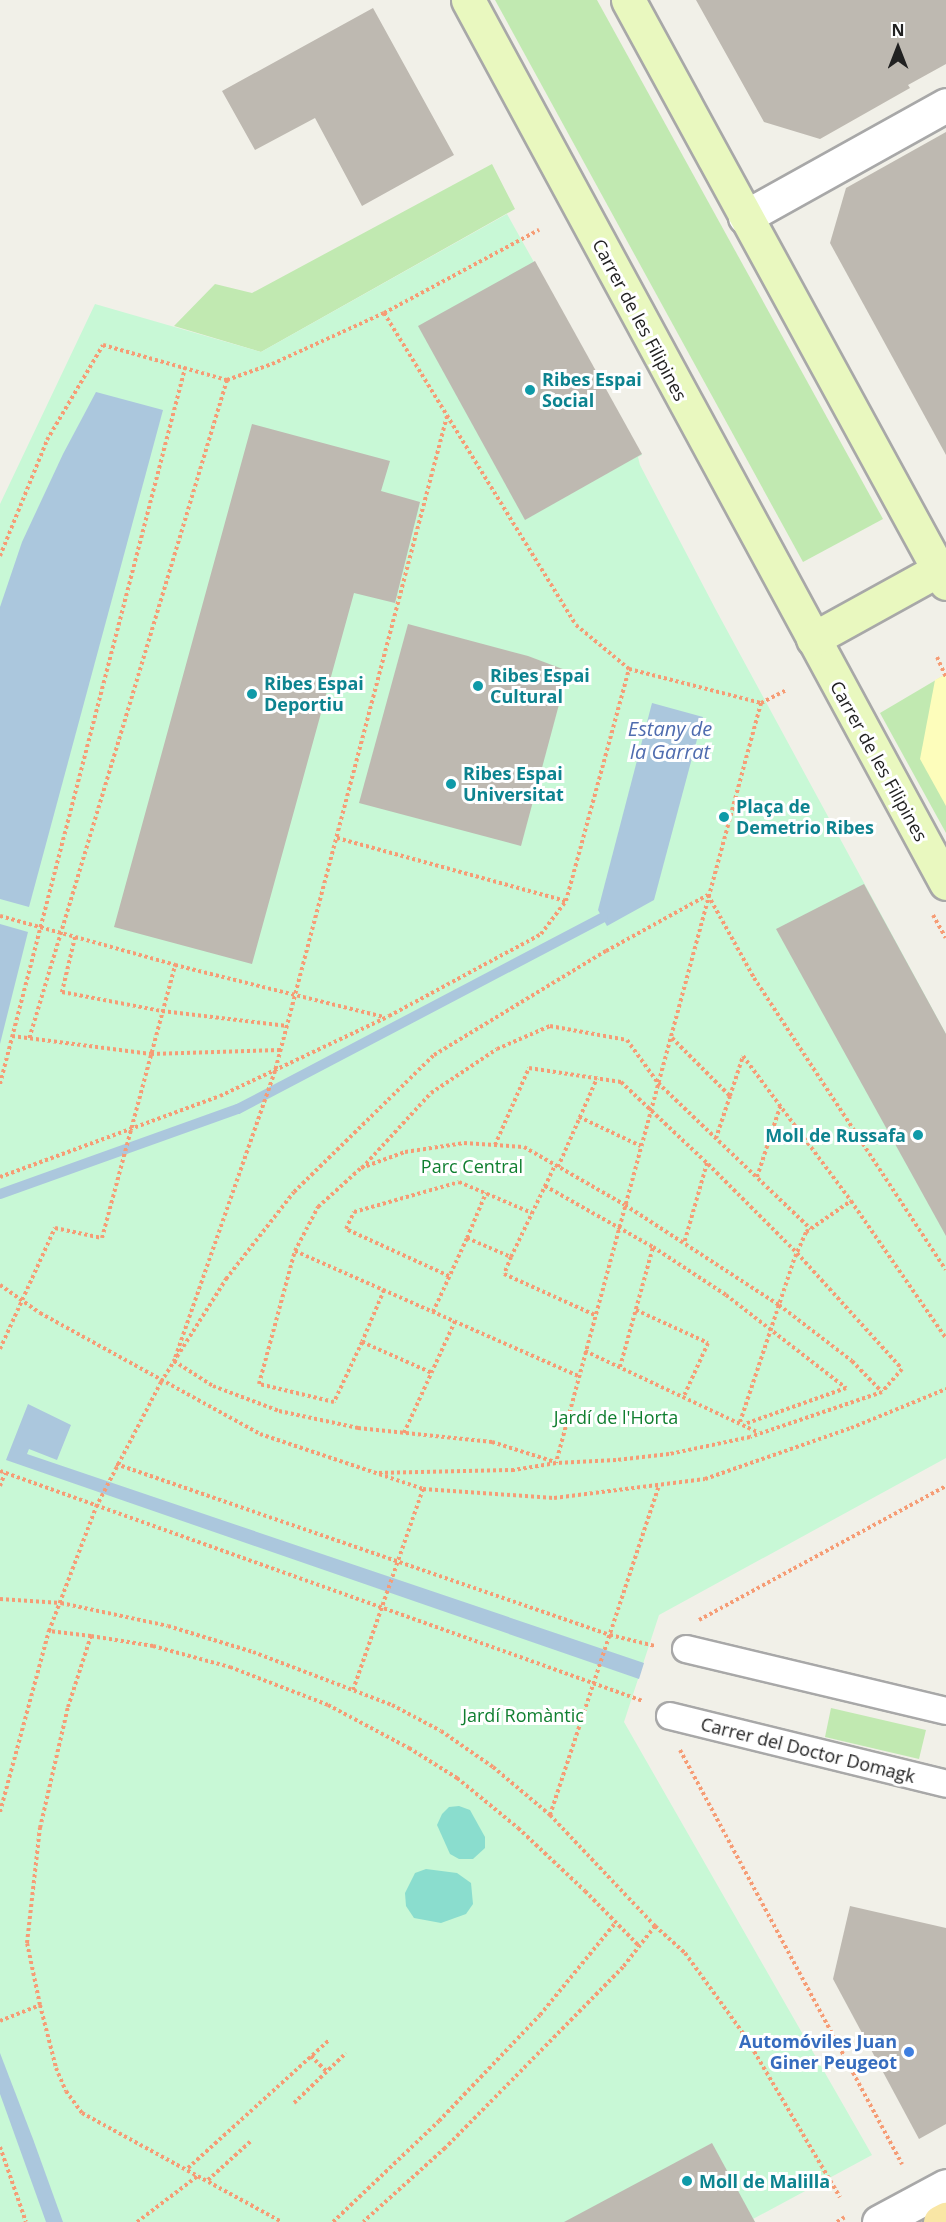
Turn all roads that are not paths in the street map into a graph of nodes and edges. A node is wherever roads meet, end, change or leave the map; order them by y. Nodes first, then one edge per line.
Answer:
1 (468, 0) edge
2 (627, 0) edge
3 (946, 105) edge
4 (746, 217) junction
5 (943, 573) edge
6 (813, 639) junction
7 (946, 883) edge
8 (686, 1649) road end
9 (946, 1711) edge
10 (670, 1716) road end
11 (946, 1784) edge
12 (946, 2186) edge
13 (946, 2219) edge
14 (879, 2222) edge
15 (940, 2222) edge

1 - 6 main road, Carrer de les Filipines
2 - 4 main road
3 - 4 street
4 - 5 main road
5 - 6 main road
6 - 7 main road, Carrer de les Filipines
8 - 9 street
10 - 11 street, Carrer del Doctor Domagk
12 - 14 street
13 - 15 main road

